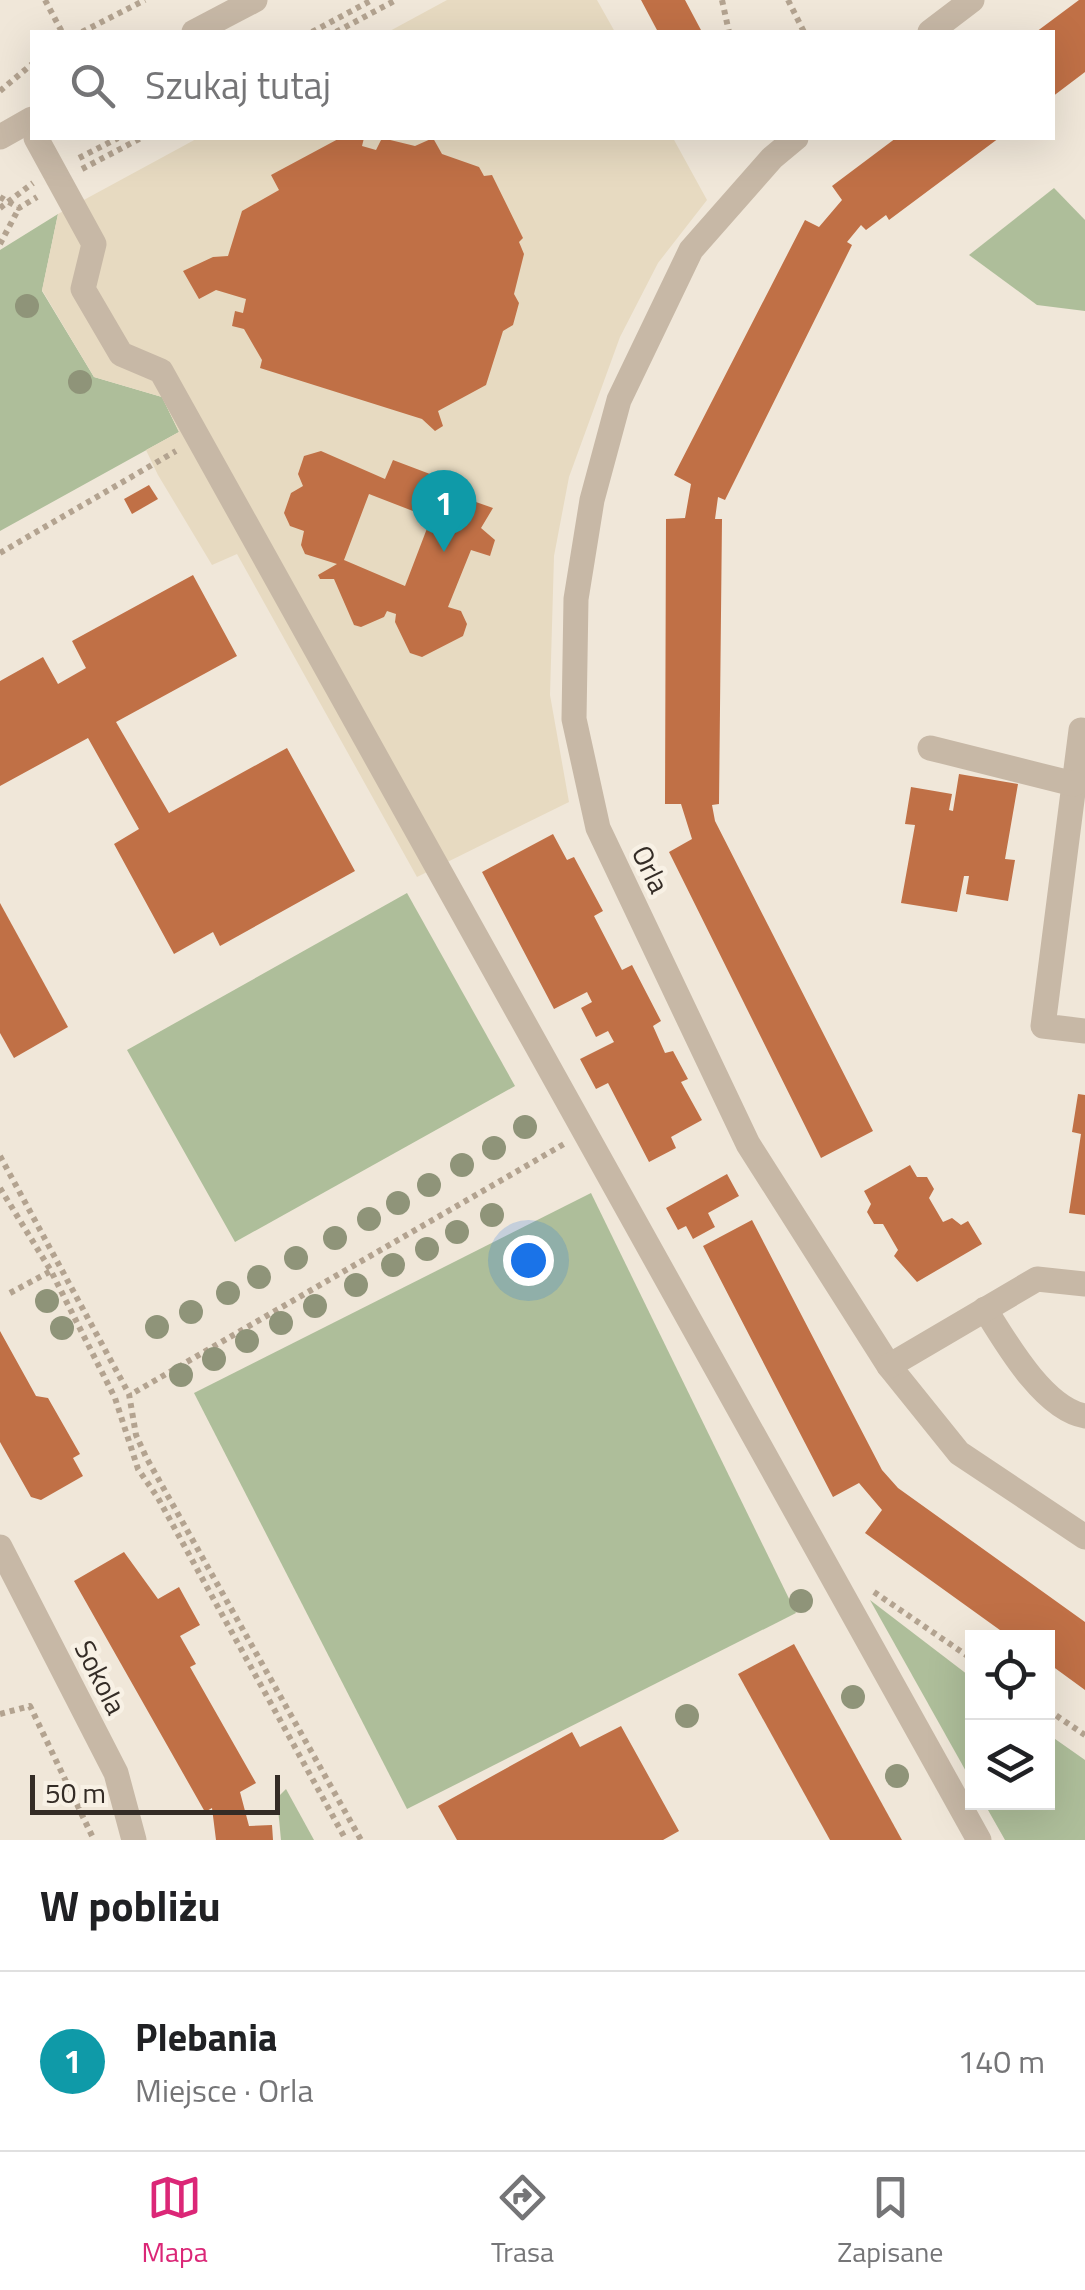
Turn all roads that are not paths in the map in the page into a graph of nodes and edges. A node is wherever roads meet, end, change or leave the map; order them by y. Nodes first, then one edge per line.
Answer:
1 (255, 0) edge
2 (972, 0) edge
3 (198, 30) edge
4 (933, 30) edge
5 (30, 128) edge
6 (0, 137) edge
7 (39, 140) edge
8 (794, 140) edge
9 (1085, 731) edge
10 (930, 748) dead end
11 (1074, 784) junction
12 (1085, 1031) edge
13 (1085, 1284) edge
14 (985, 1309) junction
15 (889, 1366) junction
16 (1085, 1416) edge
17 (1085, 1536) edge
18 (0, 1547) edge
19 (134, 1840) edge
20 (979, 1840) edge

1 - 3 street
2 - 4 street
5 - 6 street
7 - 20 street
8 - 15 street, Orla
9 - 11 street
10 - 11 street
11 - 12 street
13 - 14 street
14 - 15 street
14 - 16 street
15 - 17 street, Orla
18 - 19 street, Sokola

